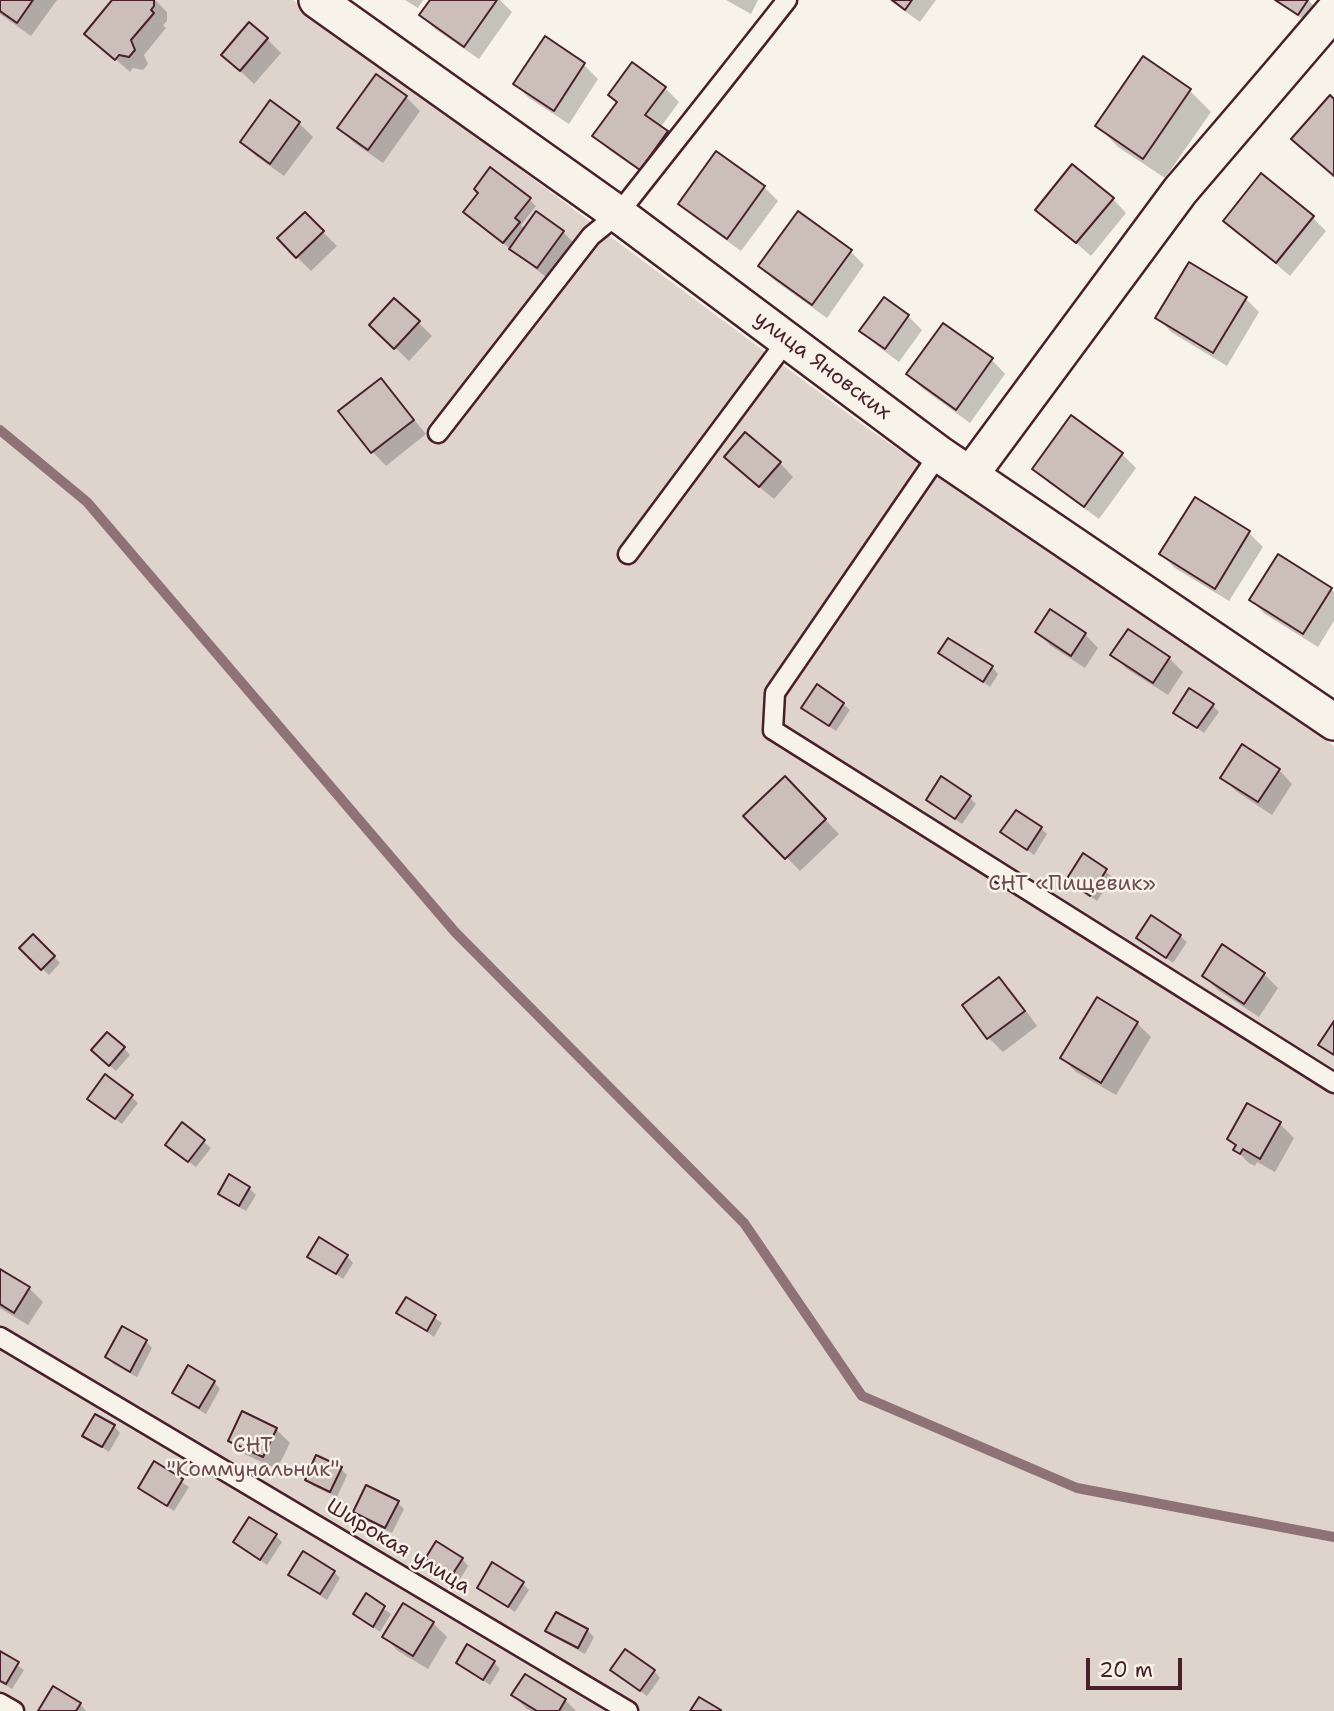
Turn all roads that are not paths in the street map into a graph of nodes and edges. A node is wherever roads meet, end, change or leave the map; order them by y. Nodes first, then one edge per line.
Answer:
1 (317, 0) edge
2 (787, 0) edge
3 (1334, 11) edge
4 (618, 214) junction
5 (788, 339) junction
6 (438, 433) dead end
7 (939, 454) junction
8 (970, 475) junction
9 (628, 554) dead end
10 (1334, 722) edge
11 (1334, 1083) edge
12 (0, 1337) edge
13 (0, 1703) edge
14 (14, 1711) edge
15 (628, 1711) edge

1 - 4 street, улица Яновских
2 - 4 lane
3 - 8 street
4 - 5 street, улица Яновских
4 - 6 lane
5 - 7 street, улица Яновских
5 - 9 lane
7 - 8 street, улица Яновских
7 - 11 lane
8 - 10 street, улица Яновских
12 - 15 lane, Широкая улица
13 - 14 lane

